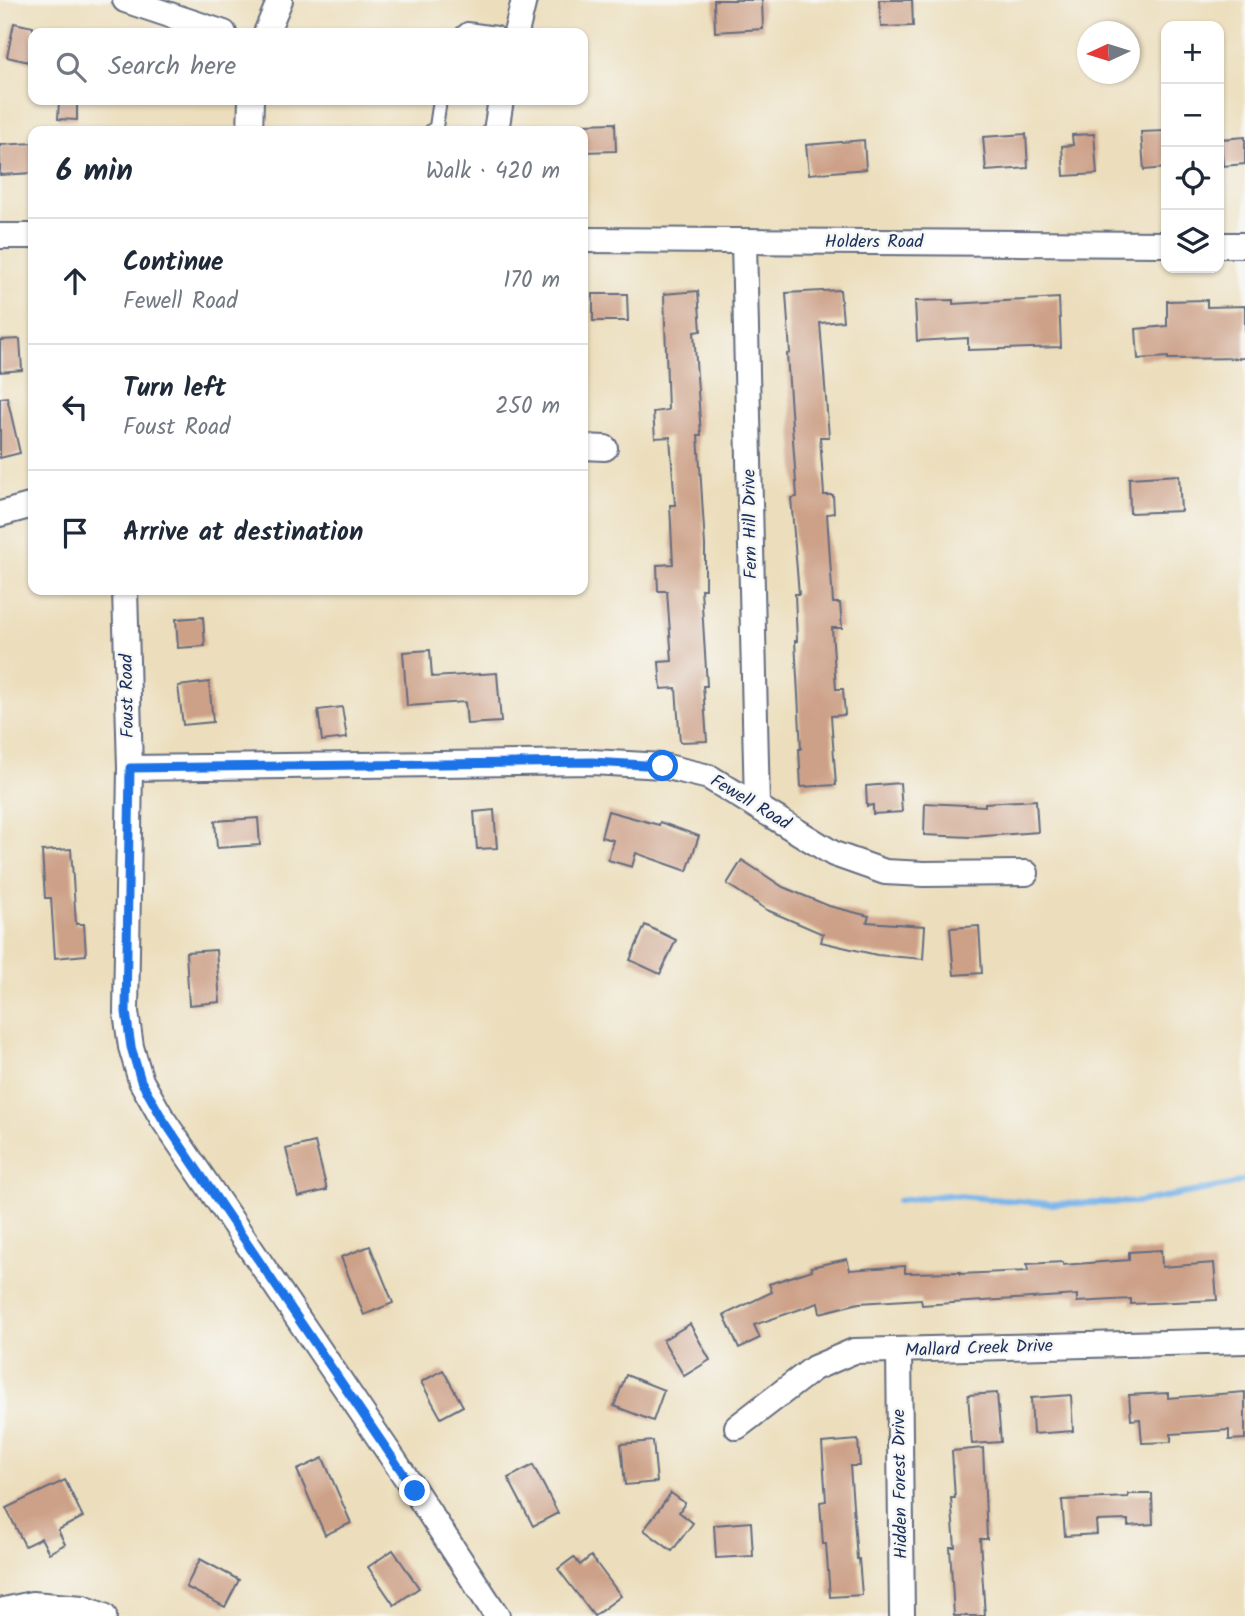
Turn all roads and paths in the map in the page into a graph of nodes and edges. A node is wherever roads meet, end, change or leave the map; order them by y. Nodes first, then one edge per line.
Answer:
1 (125, 0) edge
2 (280, 0) edge
3 (524, 0) edge
4 (208, 28) edge
5 (268, 28) edge
6 (517, 28) edge
7 (251, 105) edge
8 (439, 105) edge
9 (500, 105) edge
10 (250, 126) edge
11 (436, 126) edge
12 (497, 126) edge
13 (0, 236) edge
14 (28, 236) edge
15 (588, 240) edge
16 (744, 242) junction
17 (1161, 244) edge
18 (1224, 245) edge
19 (1245, 245) edge
20 (28, 506) edge
21 (0, 514) edge
22 (125, 595) edge
23 (130, 768) junction
24 (757, 806) junction
25 (1026, 873) dead end
26 (1245, 1341) edge
27 (899, 1351) junction
28 (737, 1427) dead end
29 (0, 1611) edge
30 (104, 1616) edge
31 (497, 1616) edge
32 (902, 1616) edge

1 - 4 street
2 - 5 street
3 - 6 street
7 - 10 street
8 - 11 lane
9 - 12 street
13 - 14 street
15 - 16 street, Holders Road
16 - 17 street, Holders Road
16 - 24 street, Fern Hill Drive
18 - 19 street
20 - 21 street
22 - 23 street, Foust Road
23 - 24 street, Fewell Road
23 - 31 street, Foust Road
24 - 25 street, Fewell Road
26 - 27 street, Mallard Creek Drive
27 - 28 street, Mallard Creek Drive
27 - 32 street, Hidden Forest Drive
29 - 30 street

